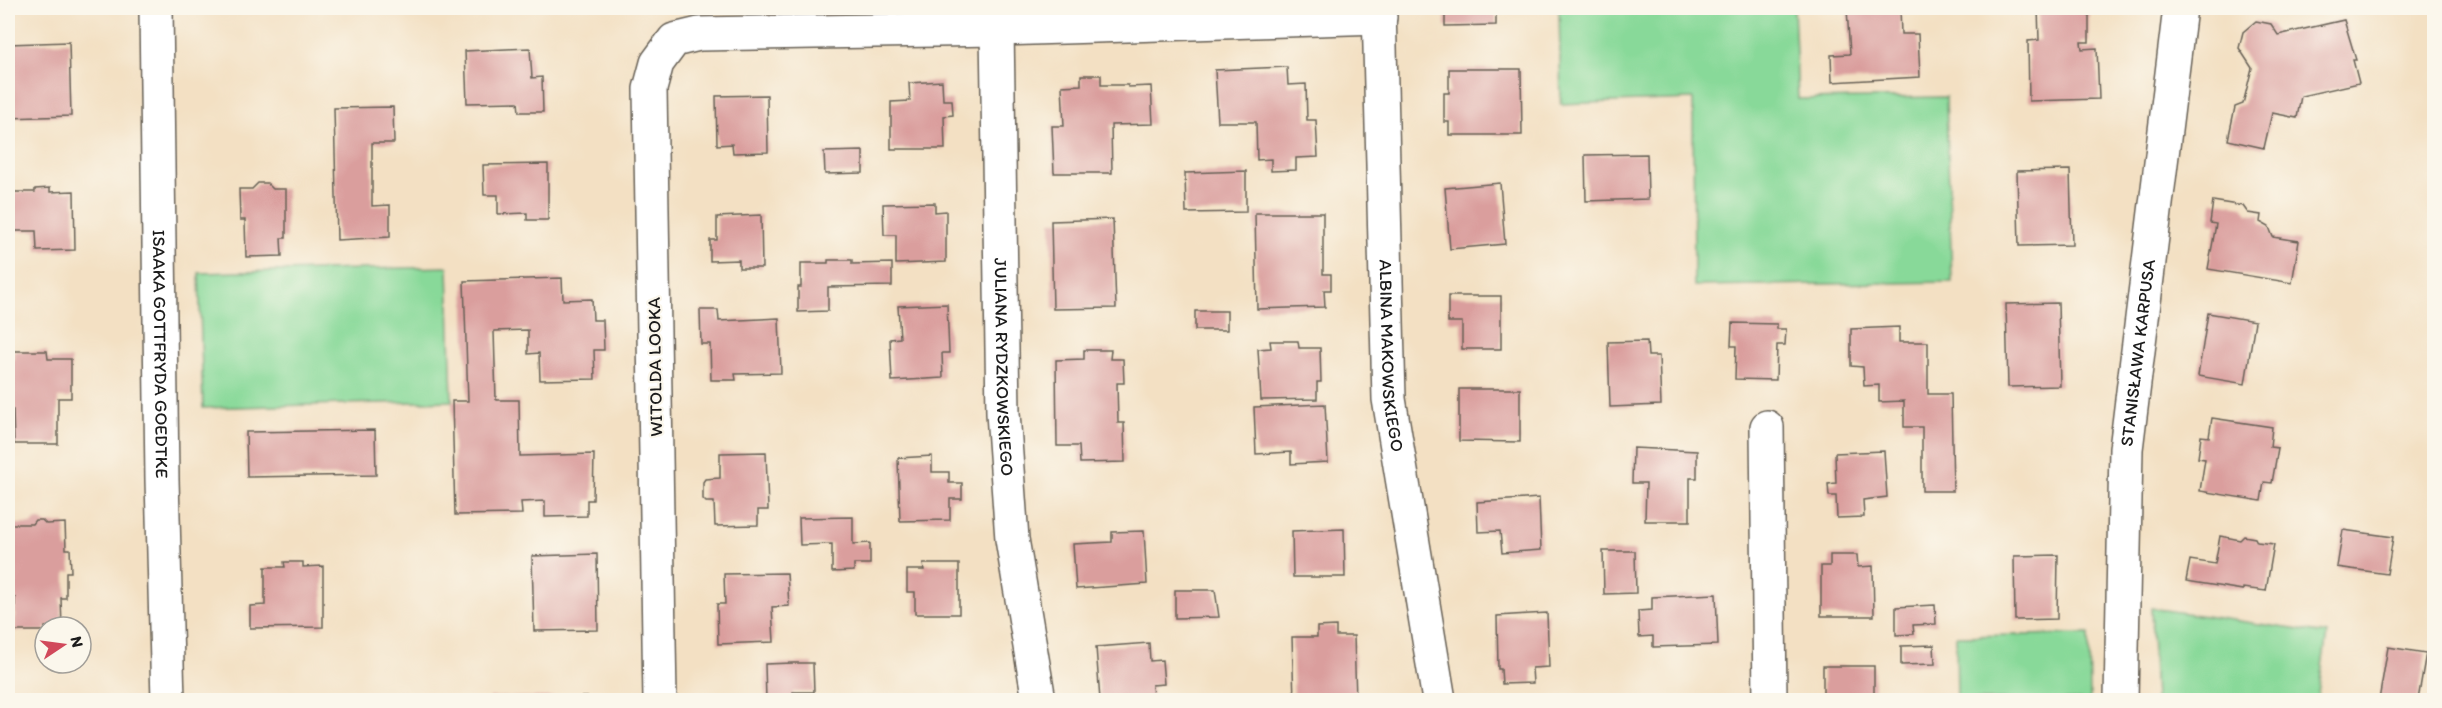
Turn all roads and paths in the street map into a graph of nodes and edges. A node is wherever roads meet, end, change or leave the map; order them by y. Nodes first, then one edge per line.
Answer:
1 (156, 8) edge
2 (2180, 8) edge
3 (1380, 12) edge
4 (997, 29) junction
5 (1767, 427) dead end
6 (168, 700) edge
7 (660, 700) edge
8 (1039, 700) edge
9 (1439, 700) edge
10 (1770, 700) edge
11 (2121, 700) edge

1 - 6 street, ISAAKA GOTTFRYDA GOEDTKE
2 - 11 street, STANISŁAWA KARPUSA
3 - 4 street
3 - 9 street, ALBINA MAKOWSKIEGO
4 - 7 street, WITOLDA LOOKA
4 - 8 street, JULIANA RYDZKOWSKIEGO
5 - 10 street

